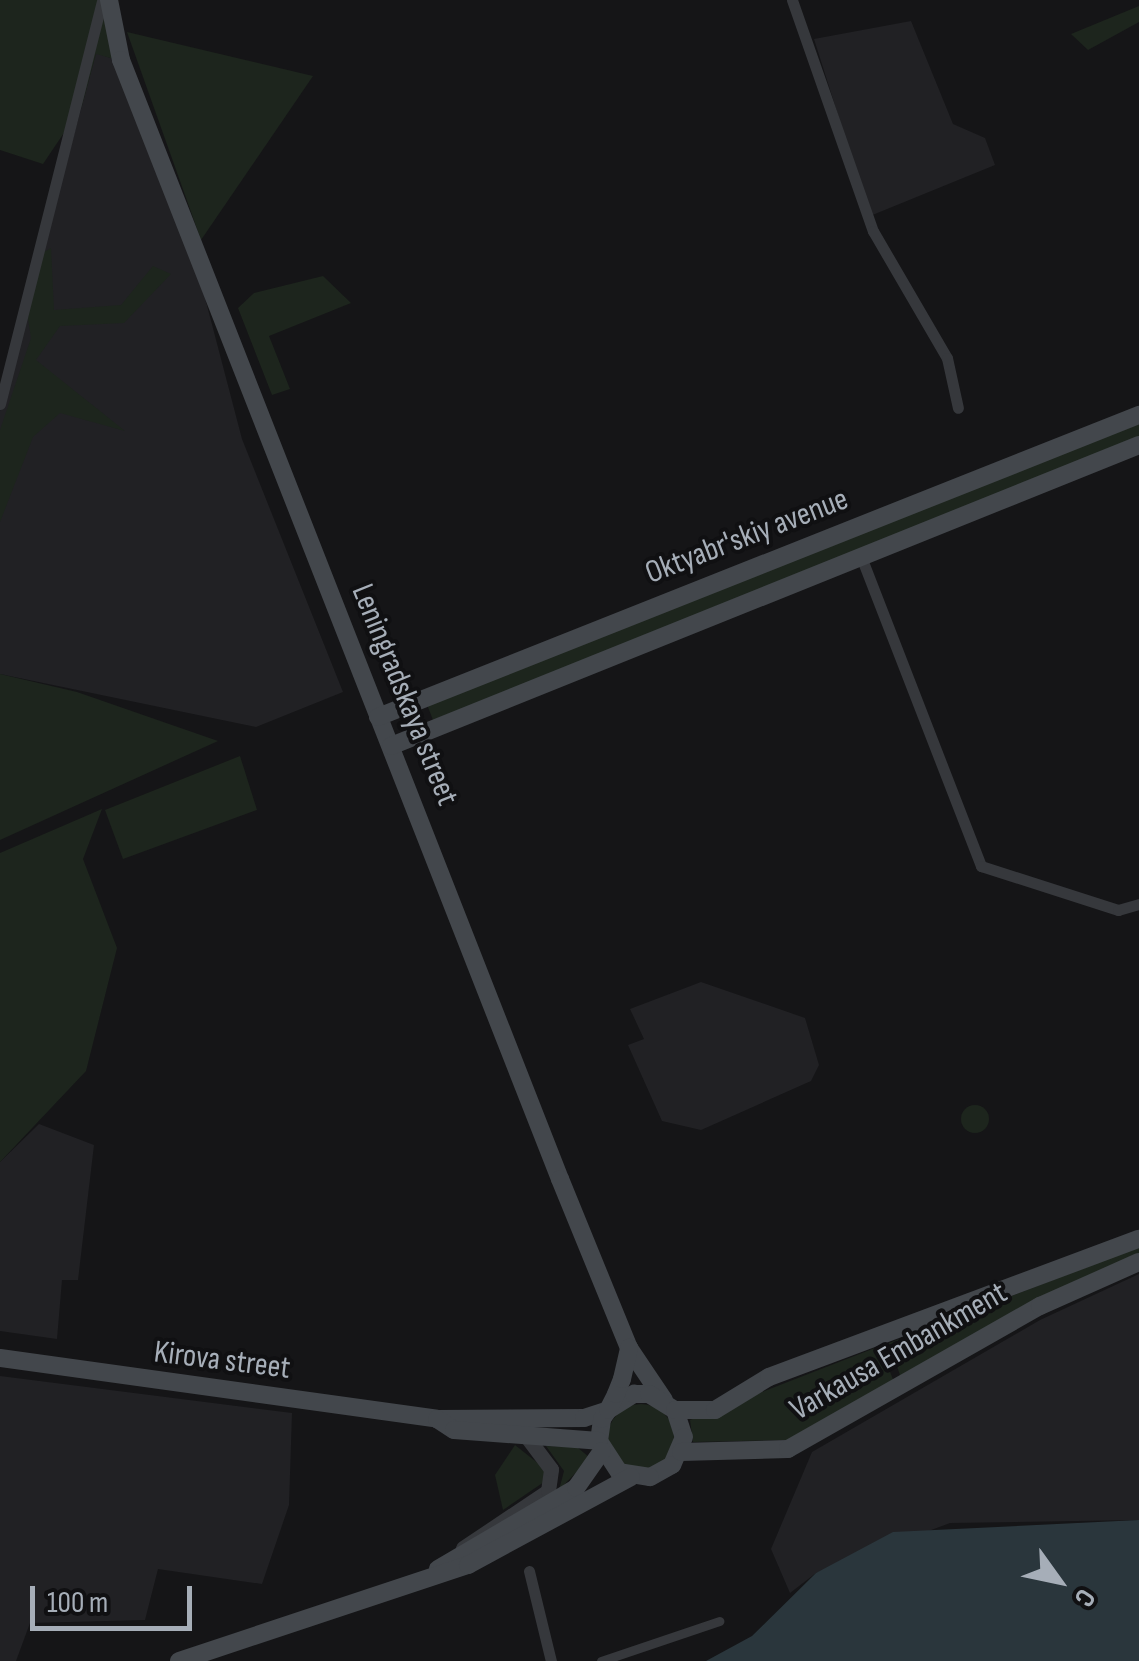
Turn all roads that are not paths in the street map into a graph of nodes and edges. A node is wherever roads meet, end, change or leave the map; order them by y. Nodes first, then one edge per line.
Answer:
1 (106, 0) edge
2 (792, 0) edge
3 (0, 404) edge
4 (958, 408) dead end
5 (1139, 415) edge
6 (1139, 445) edge
7 (1056, 448) junction
8 (1065, 474) junction
9 (860, 554) junction
10 (378, 718) junction
11 (392, 746) junction
12 (1139, 904) edge
13 (1139, 1239) edge
14 (1139, 1262) edge
15 (629, 1348) junction
16 (0, 1358) edge
17 (669, 1405) junction
18 (608, 1410) junction
19 (437, 1418) junction
20 (527, 1437) junction
21 (601, 1446) junction
22 (681, 1452) junction
23 (631, 1477) junction
24 (462, 1550) junction
25 (530, 1571) dead end
26 (434, 1573) junction
27 (719, 1620) dead end
28 (179, 1661) edge
29 (551, 1661) edge
30 (602, 1661) edge

1 - 3 street
1 - 10 main road, Leningradskaya street
2 - 4 street
5 - 7 main road, Oktyabr'skiy avenue
6 - 8 main road, Oktyabr'skiy avenue
7 - 8 main road
7 - 10 main road, Oktyabr'skiy avenue
8 - 9 main road, Oktyabr'skiy avenue
9 - 11 main road, Oktyabr'skiy avenue
9 - 12 street
10 - 11 main road, Leningradskaya street
11 - 15 main road, Leningradskaya street
13 - 17 main road, Varkausa Embankment
14 - 22 main road, Varkausa Embankment
15 - 17 main road, Leningradskaya street
15 - 18 main road
16 - 19 main road, Kirova street
17 - 18 main road
17 - 22 main road
18 - 19 main road, Kirova street
18 - 21 main road
19 - 20 main road, Kirova street
20 - 21 main road, Kirova street
20 - 24 street
21 - 23 main road
21 - 24 main road
22 - 23 main road
23 - 26 main road
24 - 26 main road
25 - 29 street
26 - 28 main road
27 - 30 street

